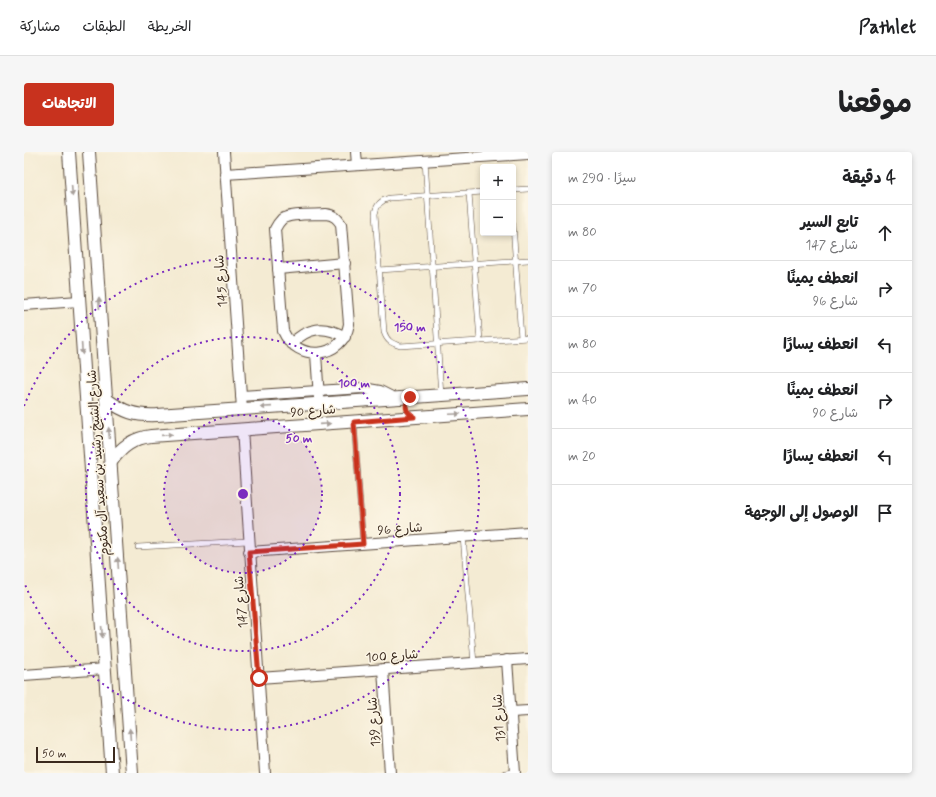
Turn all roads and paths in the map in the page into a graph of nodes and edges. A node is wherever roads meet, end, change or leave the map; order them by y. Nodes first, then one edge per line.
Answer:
1 (69, 152) edge
2 (89, 152) edge
3 (224, 152) edge
4 (356, 152) edge
5 (528, 154) edge
6 (425, 161) junction
7 (357, 165) junction
8 (225, 174) junction
9 (528, 189) edge
10 (516, 190) edge
11 (480, 192) edge
12 (469, 193) junction
13 (428, 195) junction
14 (514, 236) edge
15 (528, 260) edge
16 (516, 261) junction
17 (345, 263) junction
18 (474, 263) junction
19 (432, 266) junction
20 (278, 269) junction
21 (97, 270) junction
22 (379, 270) junction
23 (77, 272) junction
24 (79, 301) junction
25 (24, 305) edge
26 (345, 337) junction
27 (521, 338) junction
28 (528, 338) edge
29 (480, 341) junction
30 (291, 344) junction
31 (437, 344) junction
32 (316, 354) junction
33 (528, 389) edge
34 (318, 391) junction
35 (441, 395) junction
36 (241, 396) junction
37 (410, 397) junction
38 (106, 399) junction
39 (396, 399) junction
40 (319, 404) junction
41 (242, 409) junction
42 (528, 409) edge
43 (189, 413) junction
44 (414, 417) junction
45 (397, 418) junction
46 (354, 422) junction
47 (242, 430) junction
48 (190, 433) junction
49 (110, 462) junction
50 (528, 532) edge
51 (463, 537) junction
52 (248, 541) junction
53 (363, 544) junction
54 (138, 547) dead end
55 (249, 552) junction
56 (119, 586) junction
57 (98, 587) junction
58 (120, 606) junction
59 (100, 608) junction
60 (528, 659) edge
61 (508, 660) junction
62 (474, 663) junction
63 (105, 669) junction
64 (383, 669) junction
65 (24, 675) edge
66 (259, 678) junction
67 (528, 711) edge
68 (511, 712) junction
69 (112, 773) edge
70 (132, 773) edge
71 (265, 773) edge
72 (390, 773) edge
73 (512, 773) edge

1 -> 23 street, شارع الشيخ رشيد بن سعيد آل مكتوم
2 - 21 street, شارع الشيخ رشيد بن سعيد آل مكتوم
3 - 8 street, شارع 145
4 - 7 street
5 - 6 street
6 - 7 street
6 - 13 lane
7 - 8 street
8 - 36 street, شارع 145
9 - 10 lane
11 - 12 lane
12 - 13 lane
12 - 18 lane
13 - 19 lane
13 - 22 lane
14 - 16 lane
15 - 16 lane
16 - 18 lane
16 - 27 lane
17 - 20 street
17 - 20 street
17 - 26 street
18 - 19 lane
18 - 29 lane
19 - 22 lane
19 - 31 lane
20 - 30 street
21 - 23 street
38 -> 21 street, شارع الشيخ رشيد بن سعيد آل مكتوم
22 - 31 lane
23 - 24 street, شارع الشيخ رشيد بن سعيد آل مكتوم
24 - 25 street
24 -> 57 street, شارع الشيخ رشيد بن سعيد آل مكتوم
26 - 30 street
26 - 32 street
27 - 28 lane
27 - 29 lane
29 - 31 lane
30 - 32 street
31 - 35 lane
32 - 34 street
33 - 35 street, شارع 90
34 - 36 street
34 - 39 street
34 - 40 street
35 - 37 street, شارع 90
36 - 41 street, شارع 145
37 - 39 street, شارع 90
37 - 44 street
38 - 43 street, شارع 90
49 -> 38 street, شارع الشيخ رشيد بن سعيد آل مكتوم
39 - 40 street, شارع 90
39 - 45 street
40 -> 41 street, شارع 90
41 - 43 street, شارع 90
44 -> 42 street, شارع 90
43 - 48 street
44 - 45 street, شارع 90
45 - 46 street, شارع 90
47 -> 46 street, شارع 90
46 - 53 lane
47 - 48 street, شارع 90
47 - 52 street, شارع 147
49 -> 48 street, شارع 90
56 -> 49 street, شارع الشيخ رشيد بن سعيد آل مكتوم
50 - 51 street, شارع 96
51 - 53 street, شارع 96
51 - 62 lane
52 - 54 lane
52 - 55 street, شارع 147
53 - 55 street, شارع 96
55 - 66 street, شارع 147
56 - 57 street
56 - 58 street, شارع الشيخ رشيد بن سعيد آل مكتوم
57 - 59 street, شارع الشيخ رشيد بن سعيد آل مكتوم
58 - 59 street
70 -> 58 street, شارع الشيخ رشيد بن سعيد آل مكتوم
59 -> 63 street, شارع الشيخ رشيد بن سعيد آل مكتوم
60 - 61 street, شارع 100
61 - 62 street, شارع 100
61 - 68 street, شارع 131
62 - 64 street, شارع 100
63 - 65 street
63 - 69 street, شارع الشيخ رشيد بن سعيد آل مكتوم
64 - 66 street, شارع 100
64 - 72 street, شارع 139
66 - 71 street, شارع 147
67 - 68 street
68 - 73 street, شارع 131

